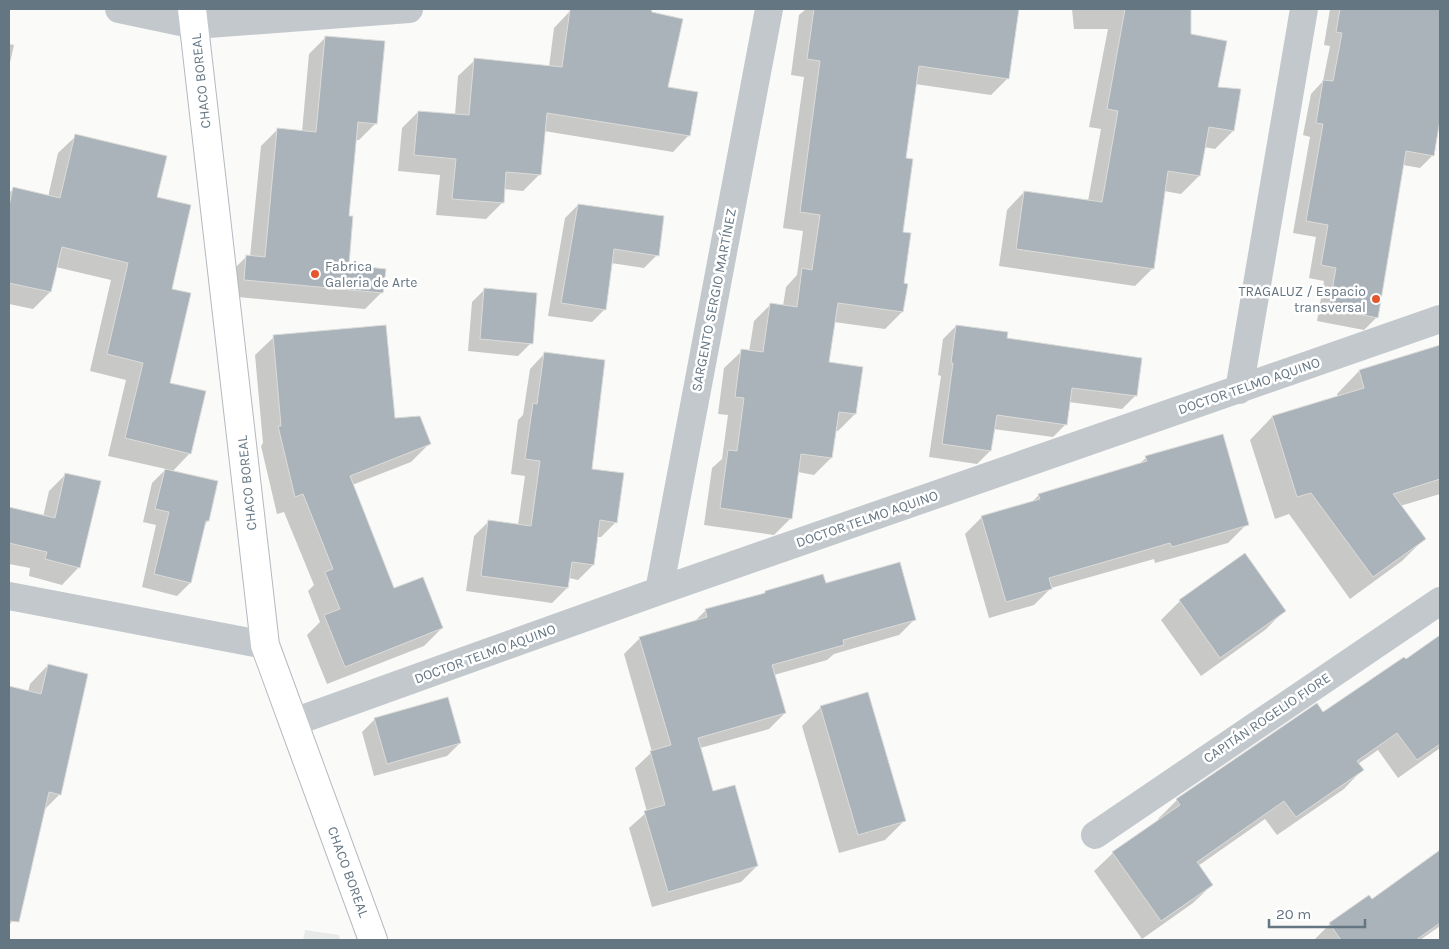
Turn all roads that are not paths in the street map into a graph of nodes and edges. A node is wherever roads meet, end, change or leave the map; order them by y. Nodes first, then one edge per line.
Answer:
1 (119, 9) edge
2 (409, 9) edge
3 (769, 9) edge
4 (1304, 9) edge
5 (193, 17) edge
6 (1440, 319) edge
7 (1239, 390) junction
8 (660, 591) junction
9 (9, 596) edge
10 (1440, 601) edge
11 (265, 645) junction
12 (294, 722) junction
13 (1095, 835) dead end
14 (373, 940) edge

1 - 5 street
2 - 5 street
3 - 8 street, SARGENTO SERGIO MARTÍNEZ
4 - 7 street
5 - 11 main road, CHACO BOREAL
6 - 7 street, DOCTOR TELMO AQUINO
7 - 8 street, DOCTOR TELMO AQUINO
8 - 12 street, DOCTOR TELMO AQUINO
9 - 11 street
10 - 13 street, CAPITÁN ROGELIO FIORE
11 - 12 main road, CHACO BOREAL
12 - 14 main road, CHACO BOREAL

